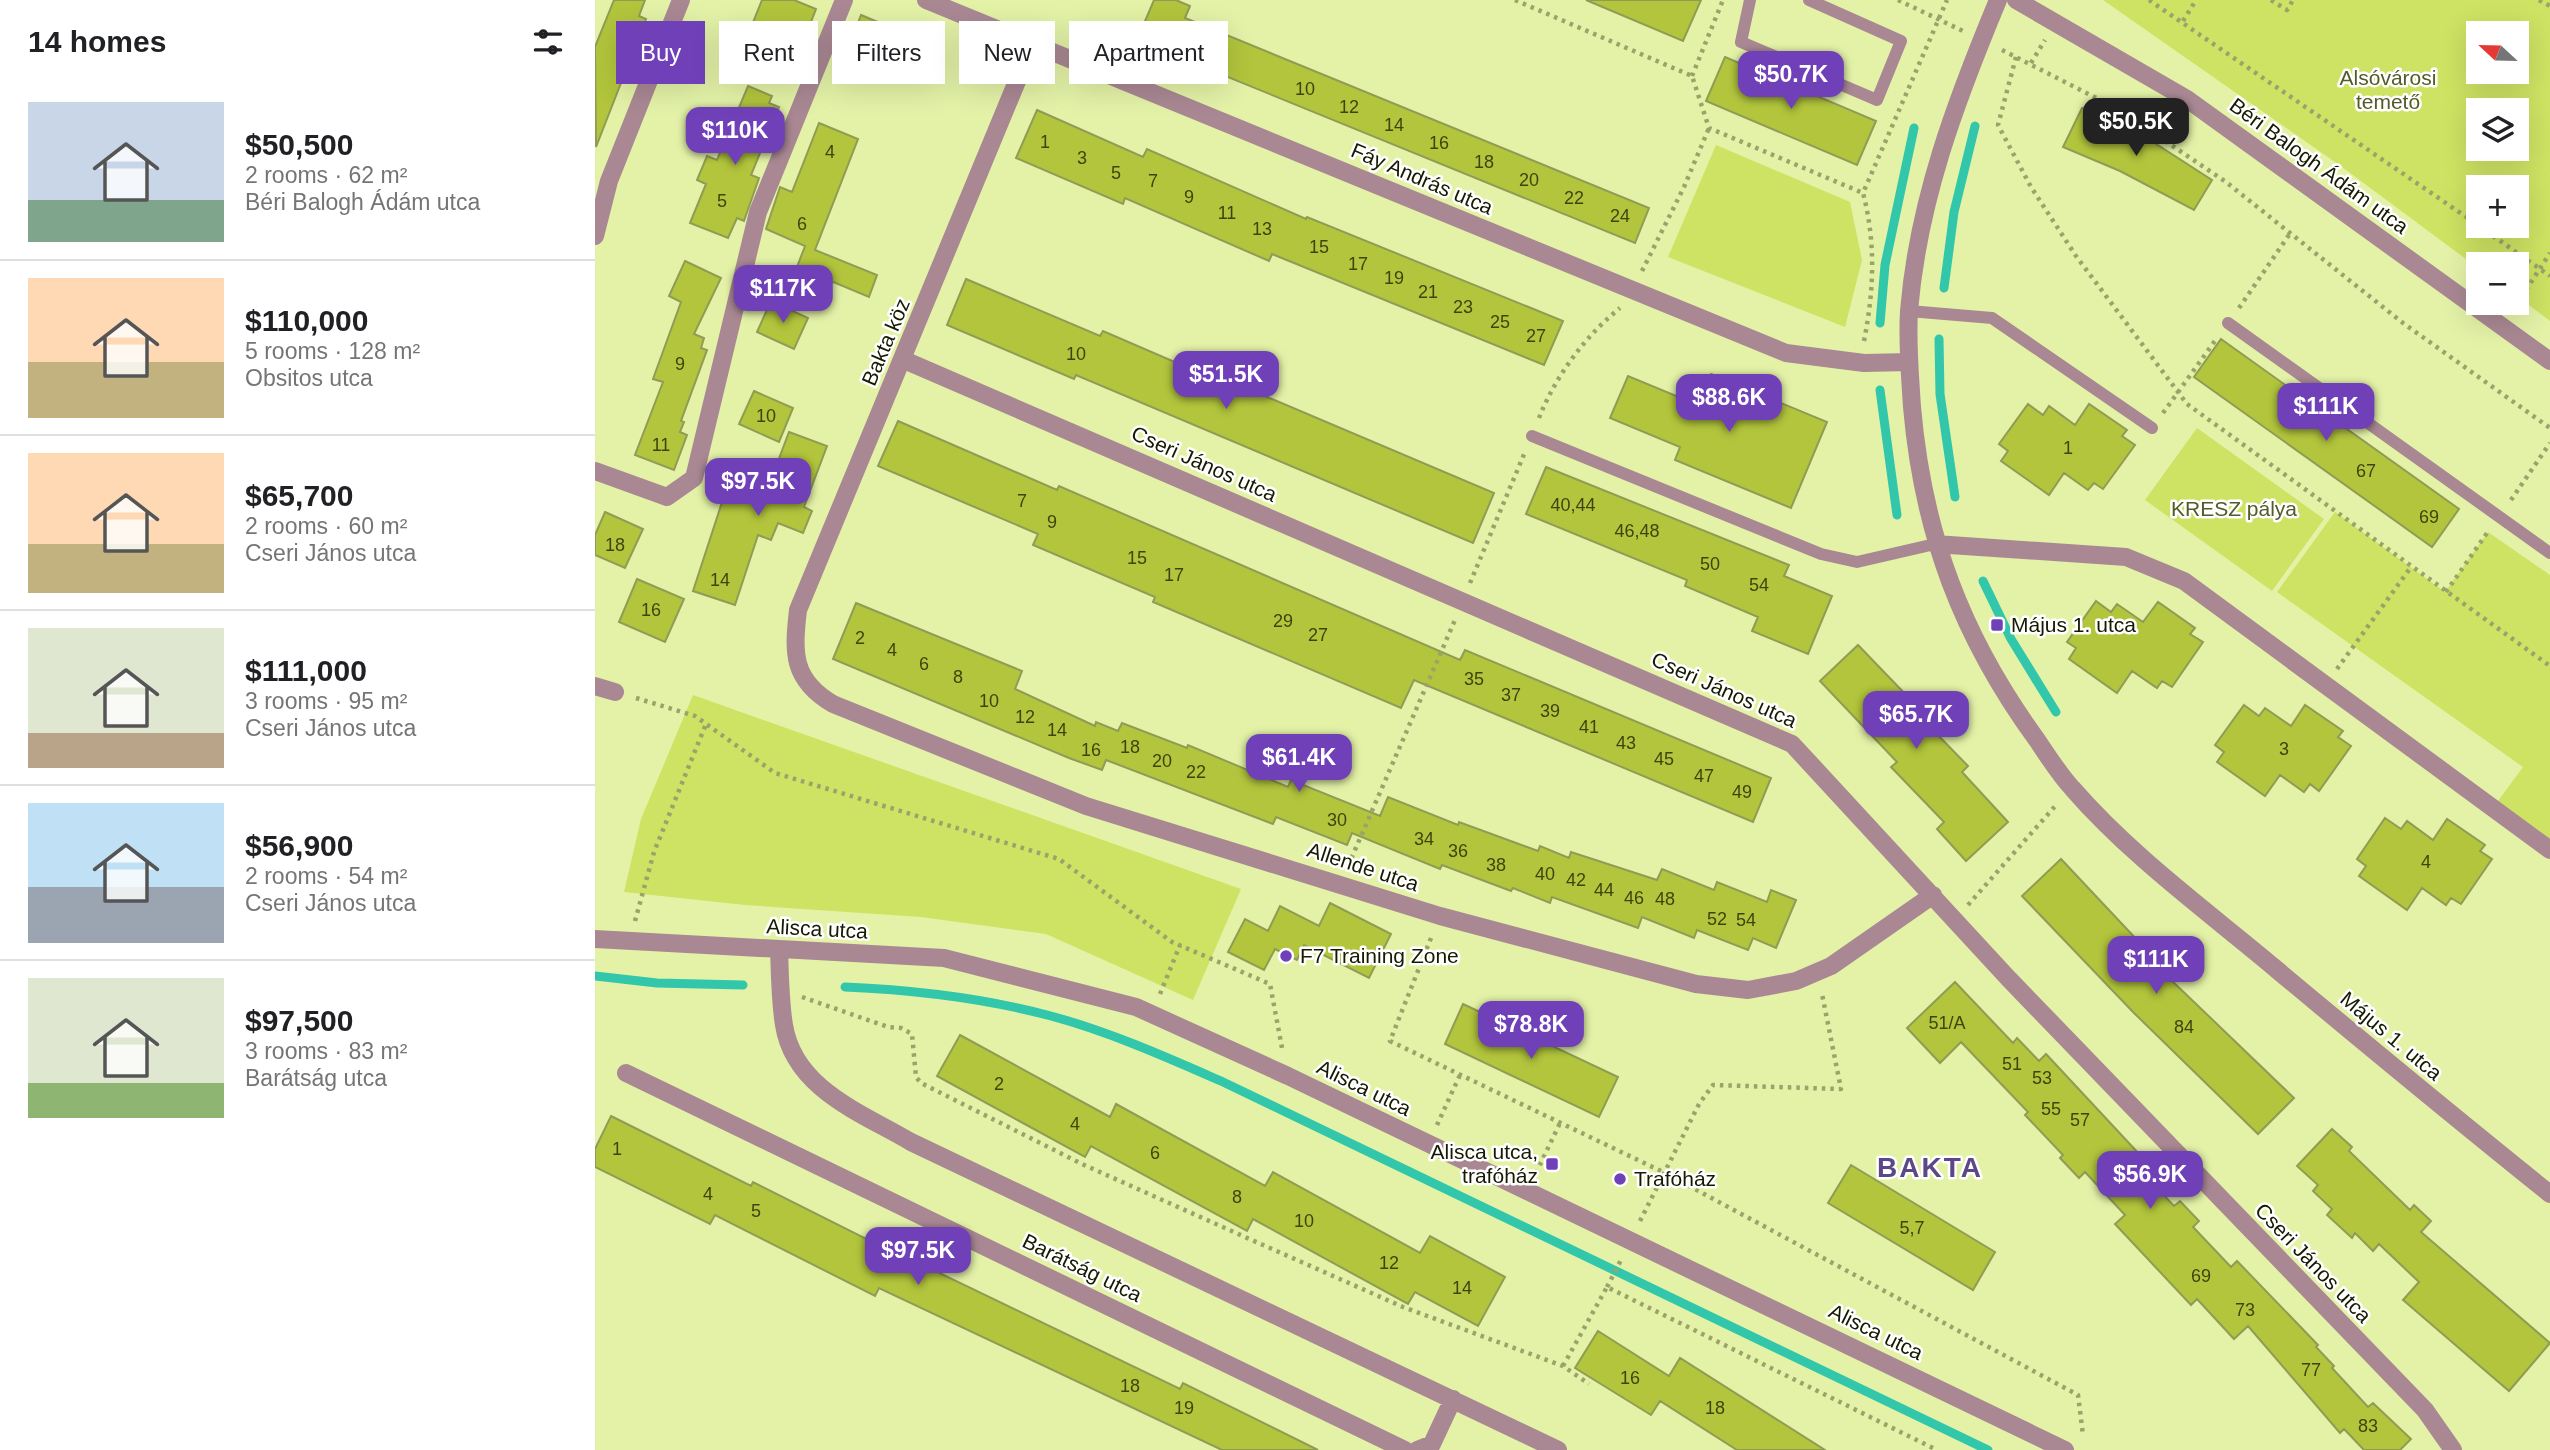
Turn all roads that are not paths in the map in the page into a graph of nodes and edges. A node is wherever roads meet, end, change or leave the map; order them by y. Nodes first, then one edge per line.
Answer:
1 (681, 0) edge
2 (844, 0) edge
3 (926, 0) edge
4 (1750, 0) edge
5 (1809, 0) edge
6 (1997, 0) edge
7 (2016, 0) edge
8 (975, 21) edge
9 (1055, 54) edge
10 (1016, 84) edge
11 (595, 236) edge
12 (1909, 311) junction
13 (2228, 323) dead end
14 (904, 360) junction
15 (2550, 361) edge
16 (1909, 362) junction
17 (2153, 428) road end
18 (1532, 436) road end
19 (595, 471) edge
20 (1935, 544) junction
21 (2550, 553) edge
22 (796, 659) joint
23 (595, 686) edge
24 (615, 692) road end
25 (2550, 850) edge
26 (1933, 895) junction
27 (595, 939) edge
28 (779, 949) junction
29 (626, 1073) dead end
30 (2550, 1194) edge
31 (1453, 1399) junction
32 (1405, 1450) edge
33 (1417, 1450) edge
34 (1558, 1450) edge
35 (2065, 1450) edge
36 (2453, 1450) edge

1 - 11 street
2 - 19 street
3 - 8 street, Fáy András utca
4 - 5 lane
6 - 12 street, Május 1. utca
7 - 15 street, Béri Balogh Ádám utca
9 - 16 street, Fáy András utca
10 - 14 street, Bakta köz
12 - 16 street, Május 1. utca
12 - 17 lane
13 - 21 lane
14 - 22 street, Bakta köz
14 - 26 street, Cseri János utca
16 - 20 street, Május 1. utca
18 - 20 lane
20 - 25 street
20 - 30 street, Május 1. utca
22 - 26 street, Allende utca
23 - 24 street
26 - 36 street, Cseri János utca
27 - 28 street, Alisca utca
28 - 31 street, Barátság utca
28 - 35 street, Alisca utca
29 - 32 street, Barátság utca
31 - 33 street
31 - 34 street, Barátság utca

